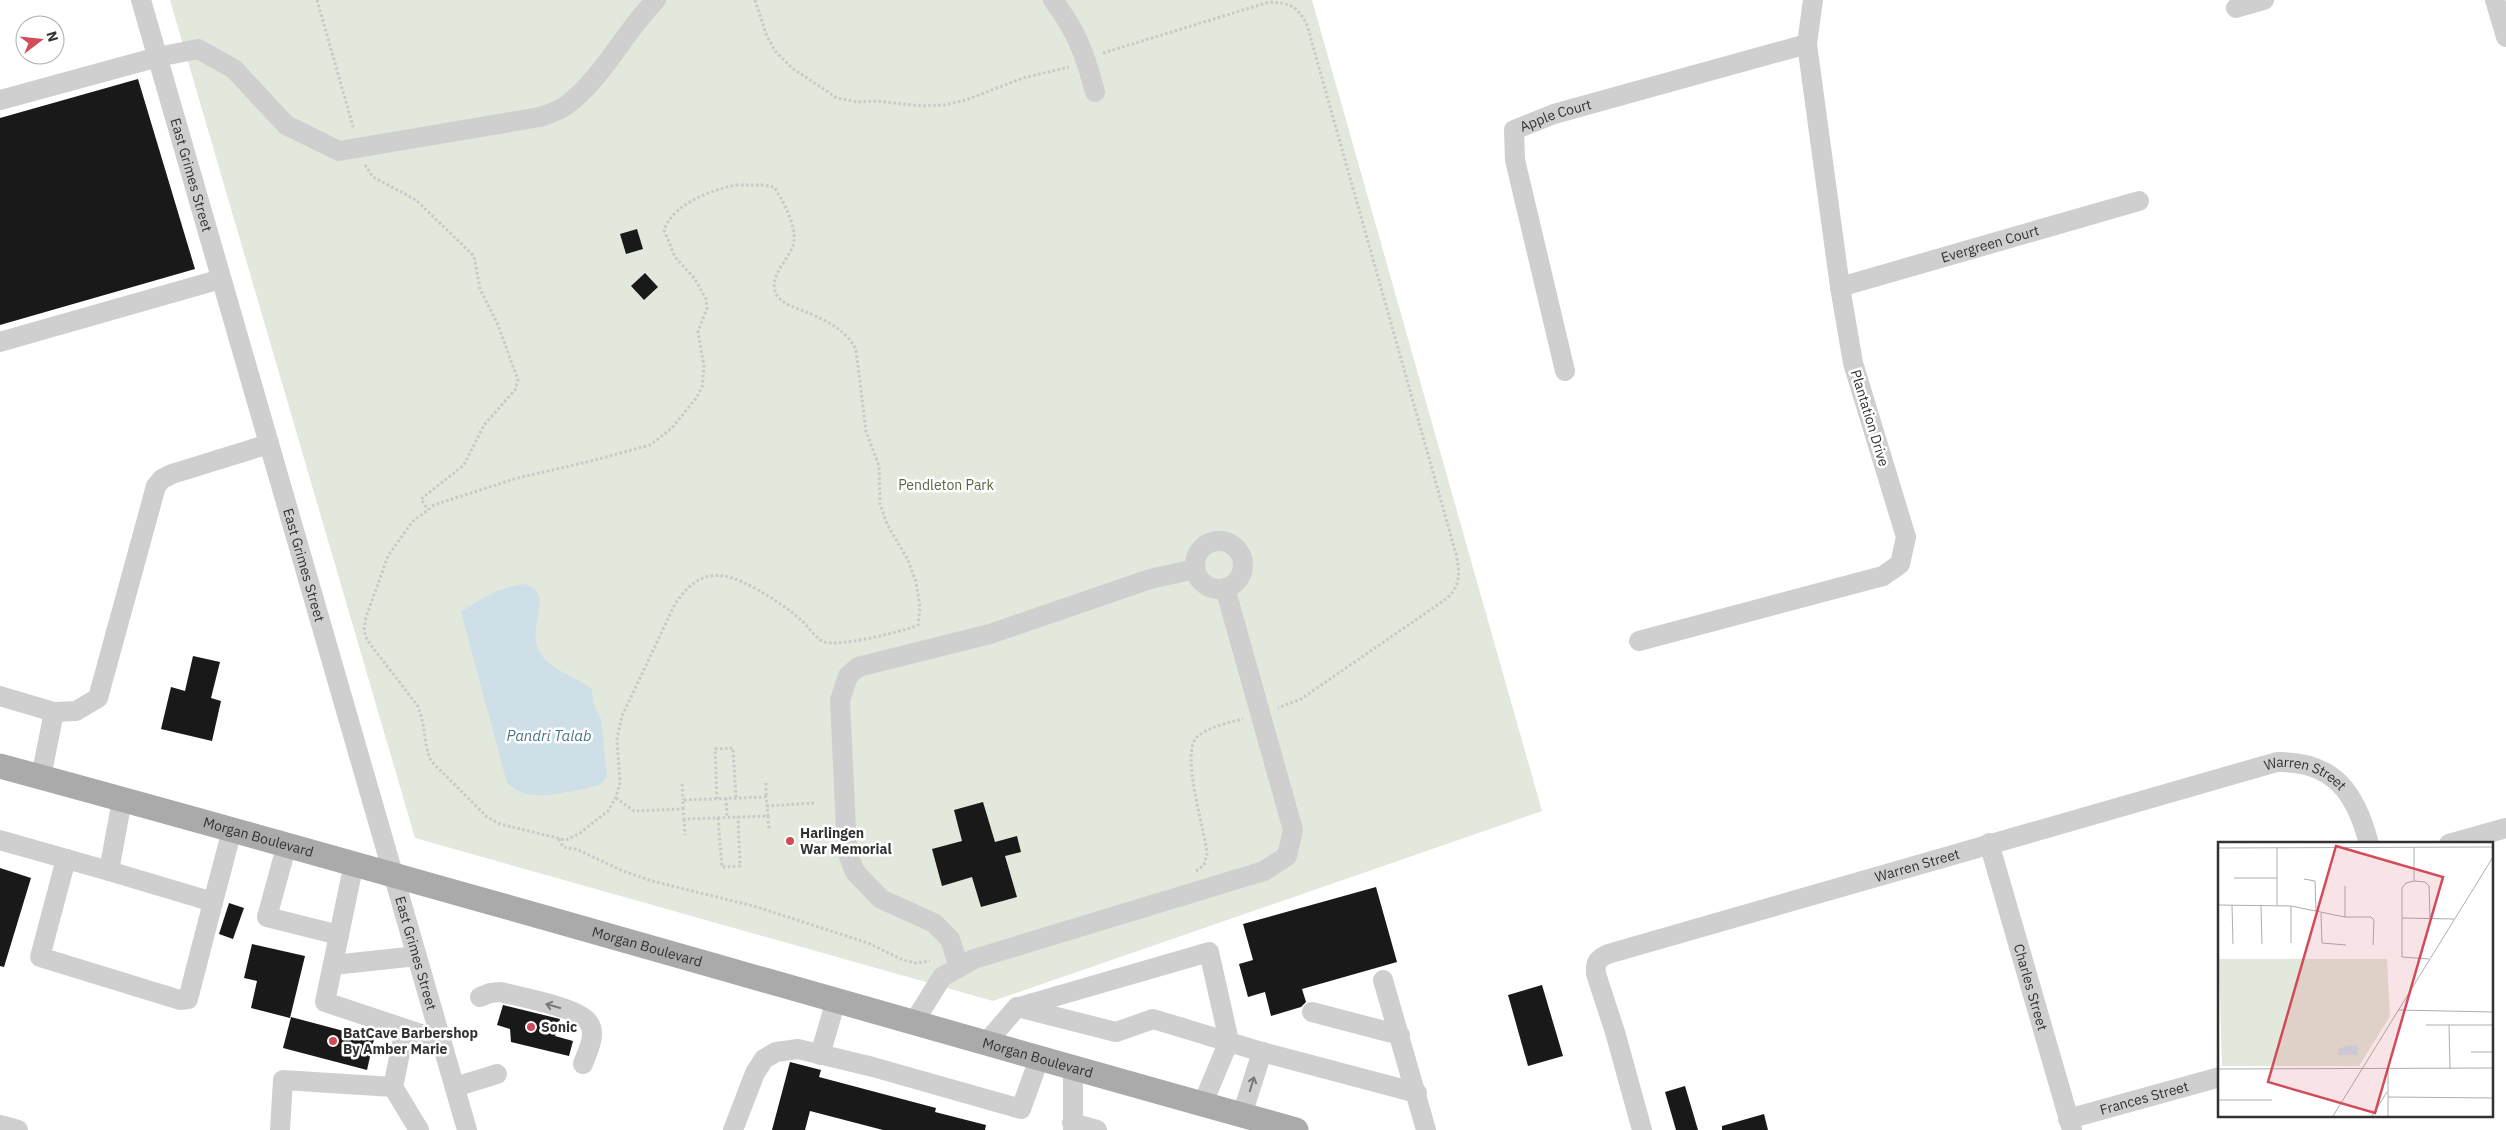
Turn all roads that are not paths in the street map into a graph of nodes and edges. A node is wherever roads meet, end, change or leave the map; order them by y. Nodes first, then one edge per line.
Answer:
1 (141, 0) edge
2 (656, 0) edge
3 (1053, 0) edge
4 (1813, 0) edge
5 (2264, 0) edge
6 (2495, 0) edge
7 (2236, 8) dead end
8 (2506, 37) edge
9 (1808, 44) junction
10 (158, 57) junction
11 (1095, 92) dead end
12 (0, 100) edge
13 (2139, 201) dead end
14 (221, 279) junction
15 (1840, 287) junction
16 (0, 342) edge
17 (1565, 371) dead end
18 (269, 444) junction
19 (1195, 569) junction
20 (1225, 588) junction
21 (1639, 641) dead end
22 (0, 696) edge
23 (54, 712) junction
24 (0, 766) edge
25 (41, 777) junction
26 (122, 800) junction
27 (2506, 828) edge
28 (232, 830) junction
29 (0, 840) edge
30 (2368, 842) edge
31 (2455, 842) edge
32 (1989, 843) junction
33 (287, 844) junction
34 (66, 858) junction
35 (354, 863) junction
36 (109, 870) junction
37 (394, 875) junction
38 (213, 902) junction
39 (339, 935) junction
40 (417, 956) junction
41 (957, 959) junction
42 (333, 965) junction
43 (1384, 980) dead end
44 (480, 997) dead end
45 (836, 1000) junction
46 (1017, 1007) junction
47 (1312, 1012) dead end
48 (914, 1022) junction
49 (405, 1029) junction
50 (1400, 1035) junction
51 (442, 1041) junction
52 (1229, 1041) junction
53 (986, 1043) junction
54 (1262, 1052) junction
55 (820, 1055) junction
56 (1039, 1059) junction
57 (583, 1064) dead end
58 (1073, 1069) junction
59 (498, 1074) dead end
60 (2218, 1078) edge
61 (392, 1087) junction
62 (454, 1087) junction
63 (1417, 1093) junction
64 (1202, 1103) junction
65 (1242, 1115) junction
66 (2070, 1124) edge
67 (0, 1125) edge
68 (1073, 1126) edge
69 (18, 1130) edge
70 (280, 1130) edge
71 (419, 1130) edge
72 (467, 1130) edge
73 (732, 1130) edge
74 (1097, 1130) edge
75 (1296, 1130) edge
76 (1426, 1130) edge
77 (1642, 1130) edge

1 - 10 street, East Grimes Street
2 - 10 street
3 - 11 street
4 - 9 street, Plantation Drive
5 - 7 street
6 - 8 street
9 - 15 street, Plantation Drive
9 - 17 street, Apple Court
10 - 12 street
10 - 14 street, East Grimes Street
13 - 15 street, Evergreen Court
14 - 16 street
14 - 18 street, East Grimes Street
15 - 21 street, Plantation Drive
18 - 23 street
18 - 37 street, East Grimes Street
19 - 20 street
19 - 20 street
19 - 41 street
20 - 41 street
22 - 23 street
23 - 25 street
24 - 25 main road, Morgan Boulevard
25 - 26 main road, Morgan Boulevard
26 - 28 main road, Morgan Boulevard
26 - 36 street
27 - 31 street
28 - 33 main road, Morgan Boulevard
28 - 38 street
29 - 34 street
30 - 32 street, Warren Street
32 - 66 street, Charles Street
32 - 77 street, Warren Street
33 - 35 main road, Morgan Boulevard
33 - 39 street
34 - 36 street
34 - 38 street
35 - 37 main road, Morgan Boulevard
35 - 39 street
36 - 38 street
37 - 40 street, East Grimes Street
37 - 45 main road, Morgan Boulevard
39 - 42 street
40 - 42 street
40 - 51 street, East Grimes Street
41 - 48 street
42 - 49 street
43 - 50 street
57 -> 44 street
45 - 48 main road, Morgan Boulevard
45 - 55 street
46 - 52 street
46 - 52 street
46 - 53 street
47 - 50 street
48 - 53 main road, Morgan Boulevard
49 - 51 street
49 - 61 street
50 - 63 street
51 - 62 street, East Grimes Street
52 - 54 street
52 - 64 street
53 - 56 main road, Morgan Boulevard
54 - 63 street
65 -> 54 street
55 - 56 street
55 - 73 street
56 - 58 main road, Morgan Boulevard
58 - 64 main road, Morgan Boulevard
58 - 68 street
59 - 62 street
60 - 66 street, Frances Street
61 - 70 street
61 - 71 street
62 - 72 street, East Grimes Street
63 - 76 street
64 - 65 main road, Morgan Boulevard
65 - 75 main road, Morgan Boulevard
67 - 69 street
68 - 74 street

